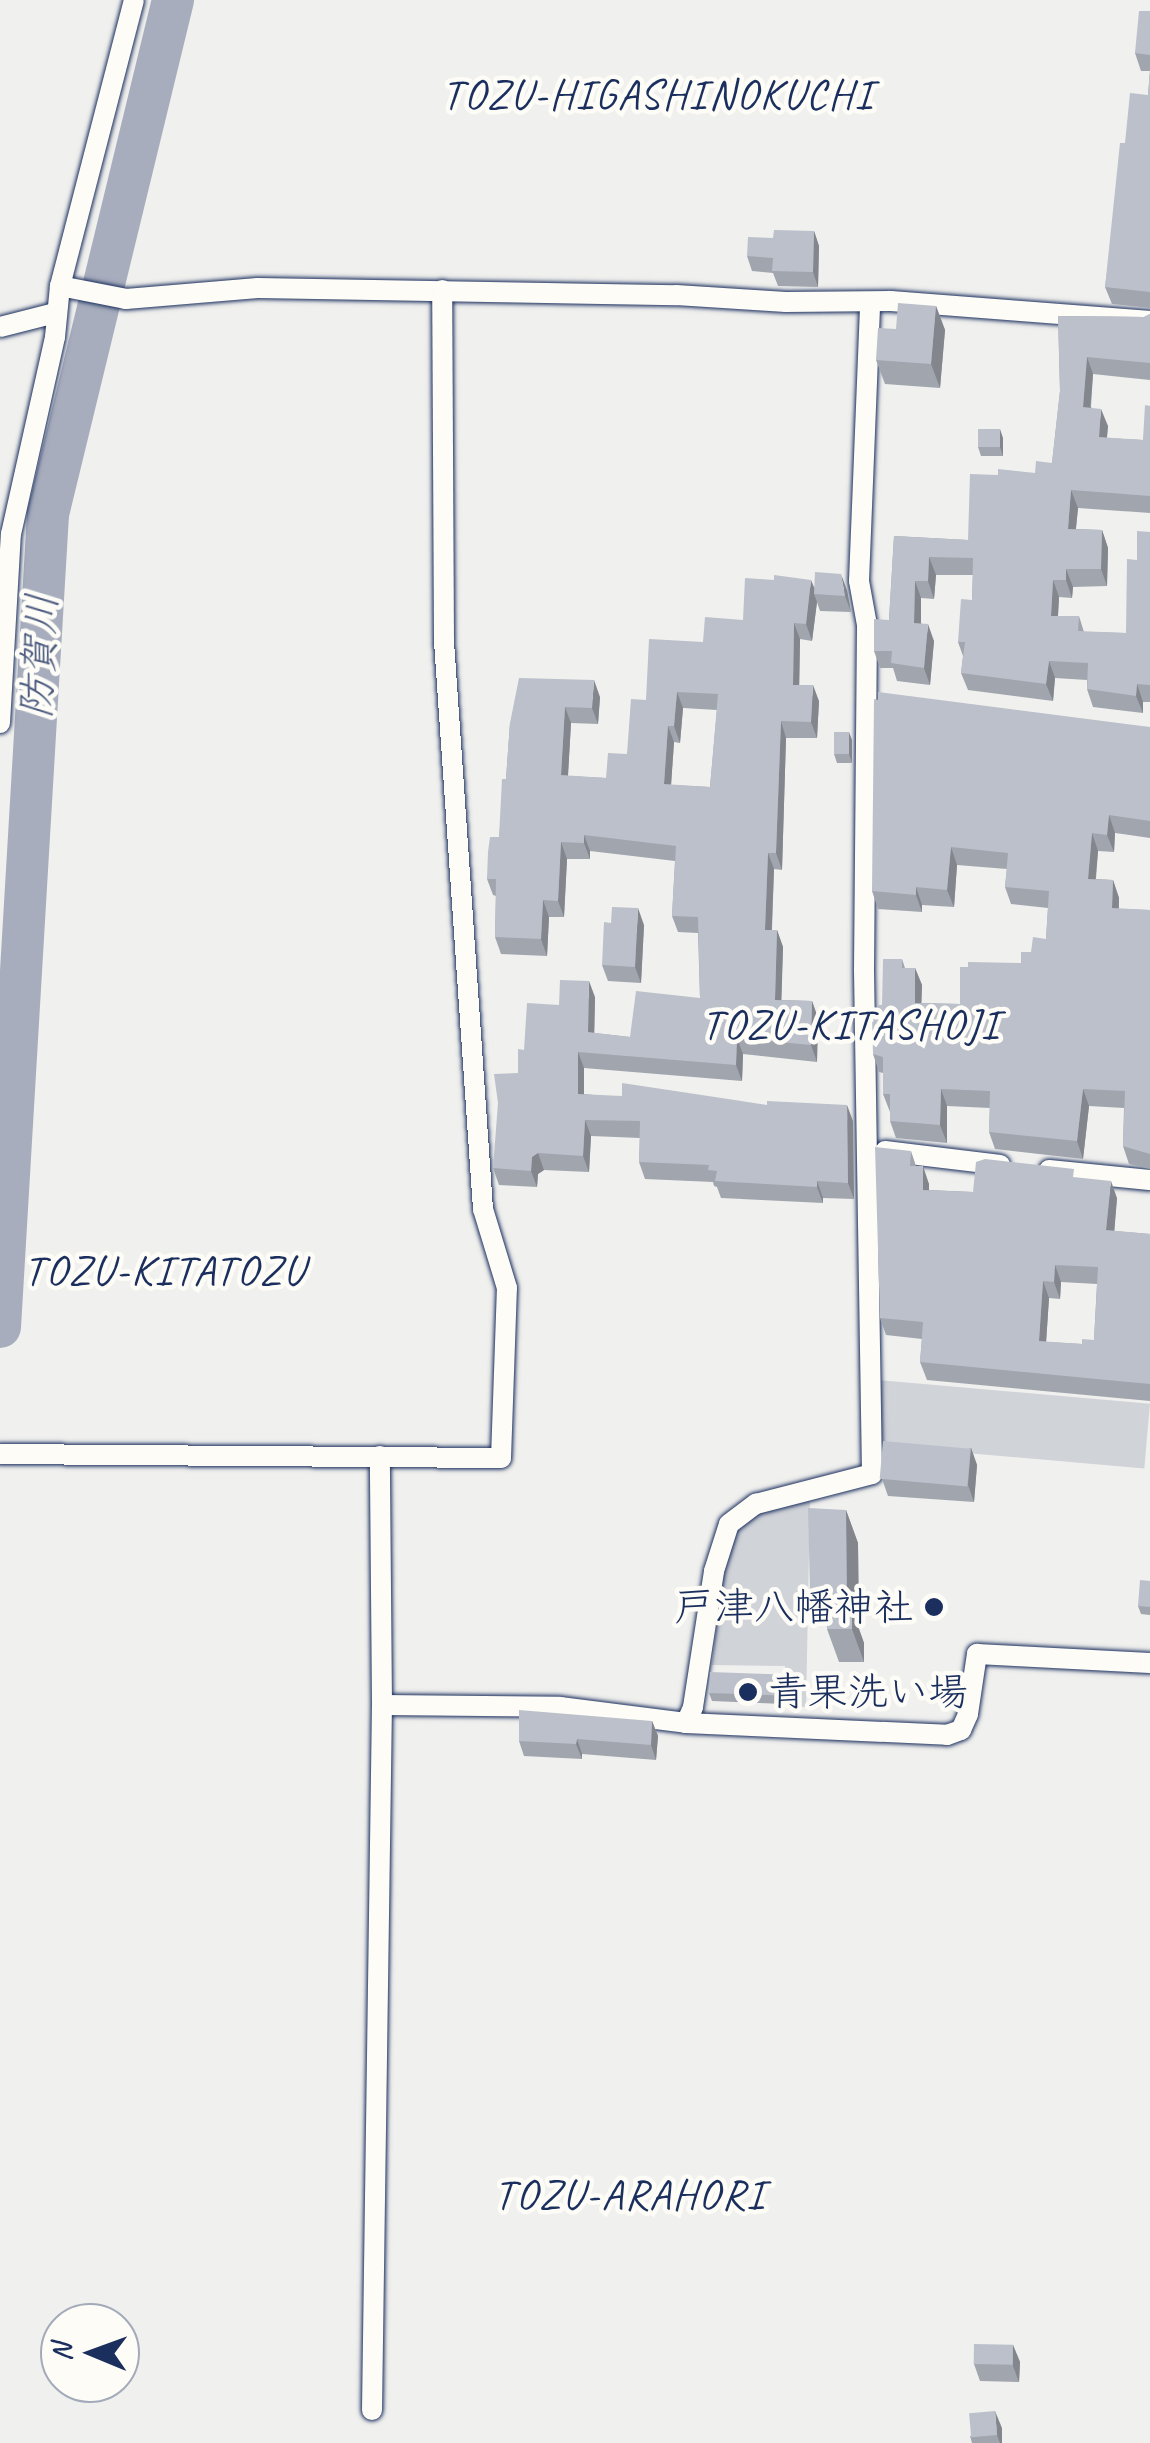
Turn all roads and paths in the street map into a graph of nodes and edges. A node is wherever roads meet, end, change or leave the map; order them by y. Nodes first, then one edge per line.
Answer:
1 (134, 0) edge
2 (66, 288) junction
3 (442, 290) junction
4 (870, 302) junction
5 (55, 314) junction
6 (1150, 322) edge
7 (0, 327) edge
8 (0, 723) edge
9 (868, 1149) junction
10 (1150, 1180) edge
11 (0, 1454) edge
12 (380, 1456) junction
13 (1150, 1664) edge
14 (382, 1705) junction
15 (686, 1723) junction
16 (372, 2410) dead end

1 - 2 street
2 - 3 street
2 - 5 street
3 - 4 street
3 - 12 street
4 - 6 street
4 - 9 street
5 - 7 street
5 - 8 street
9 - 10 street
9 - 15 street
11 - 12 street
12 - 14 street
13 - 15 street
14 - 15 street
14 - 16 street

